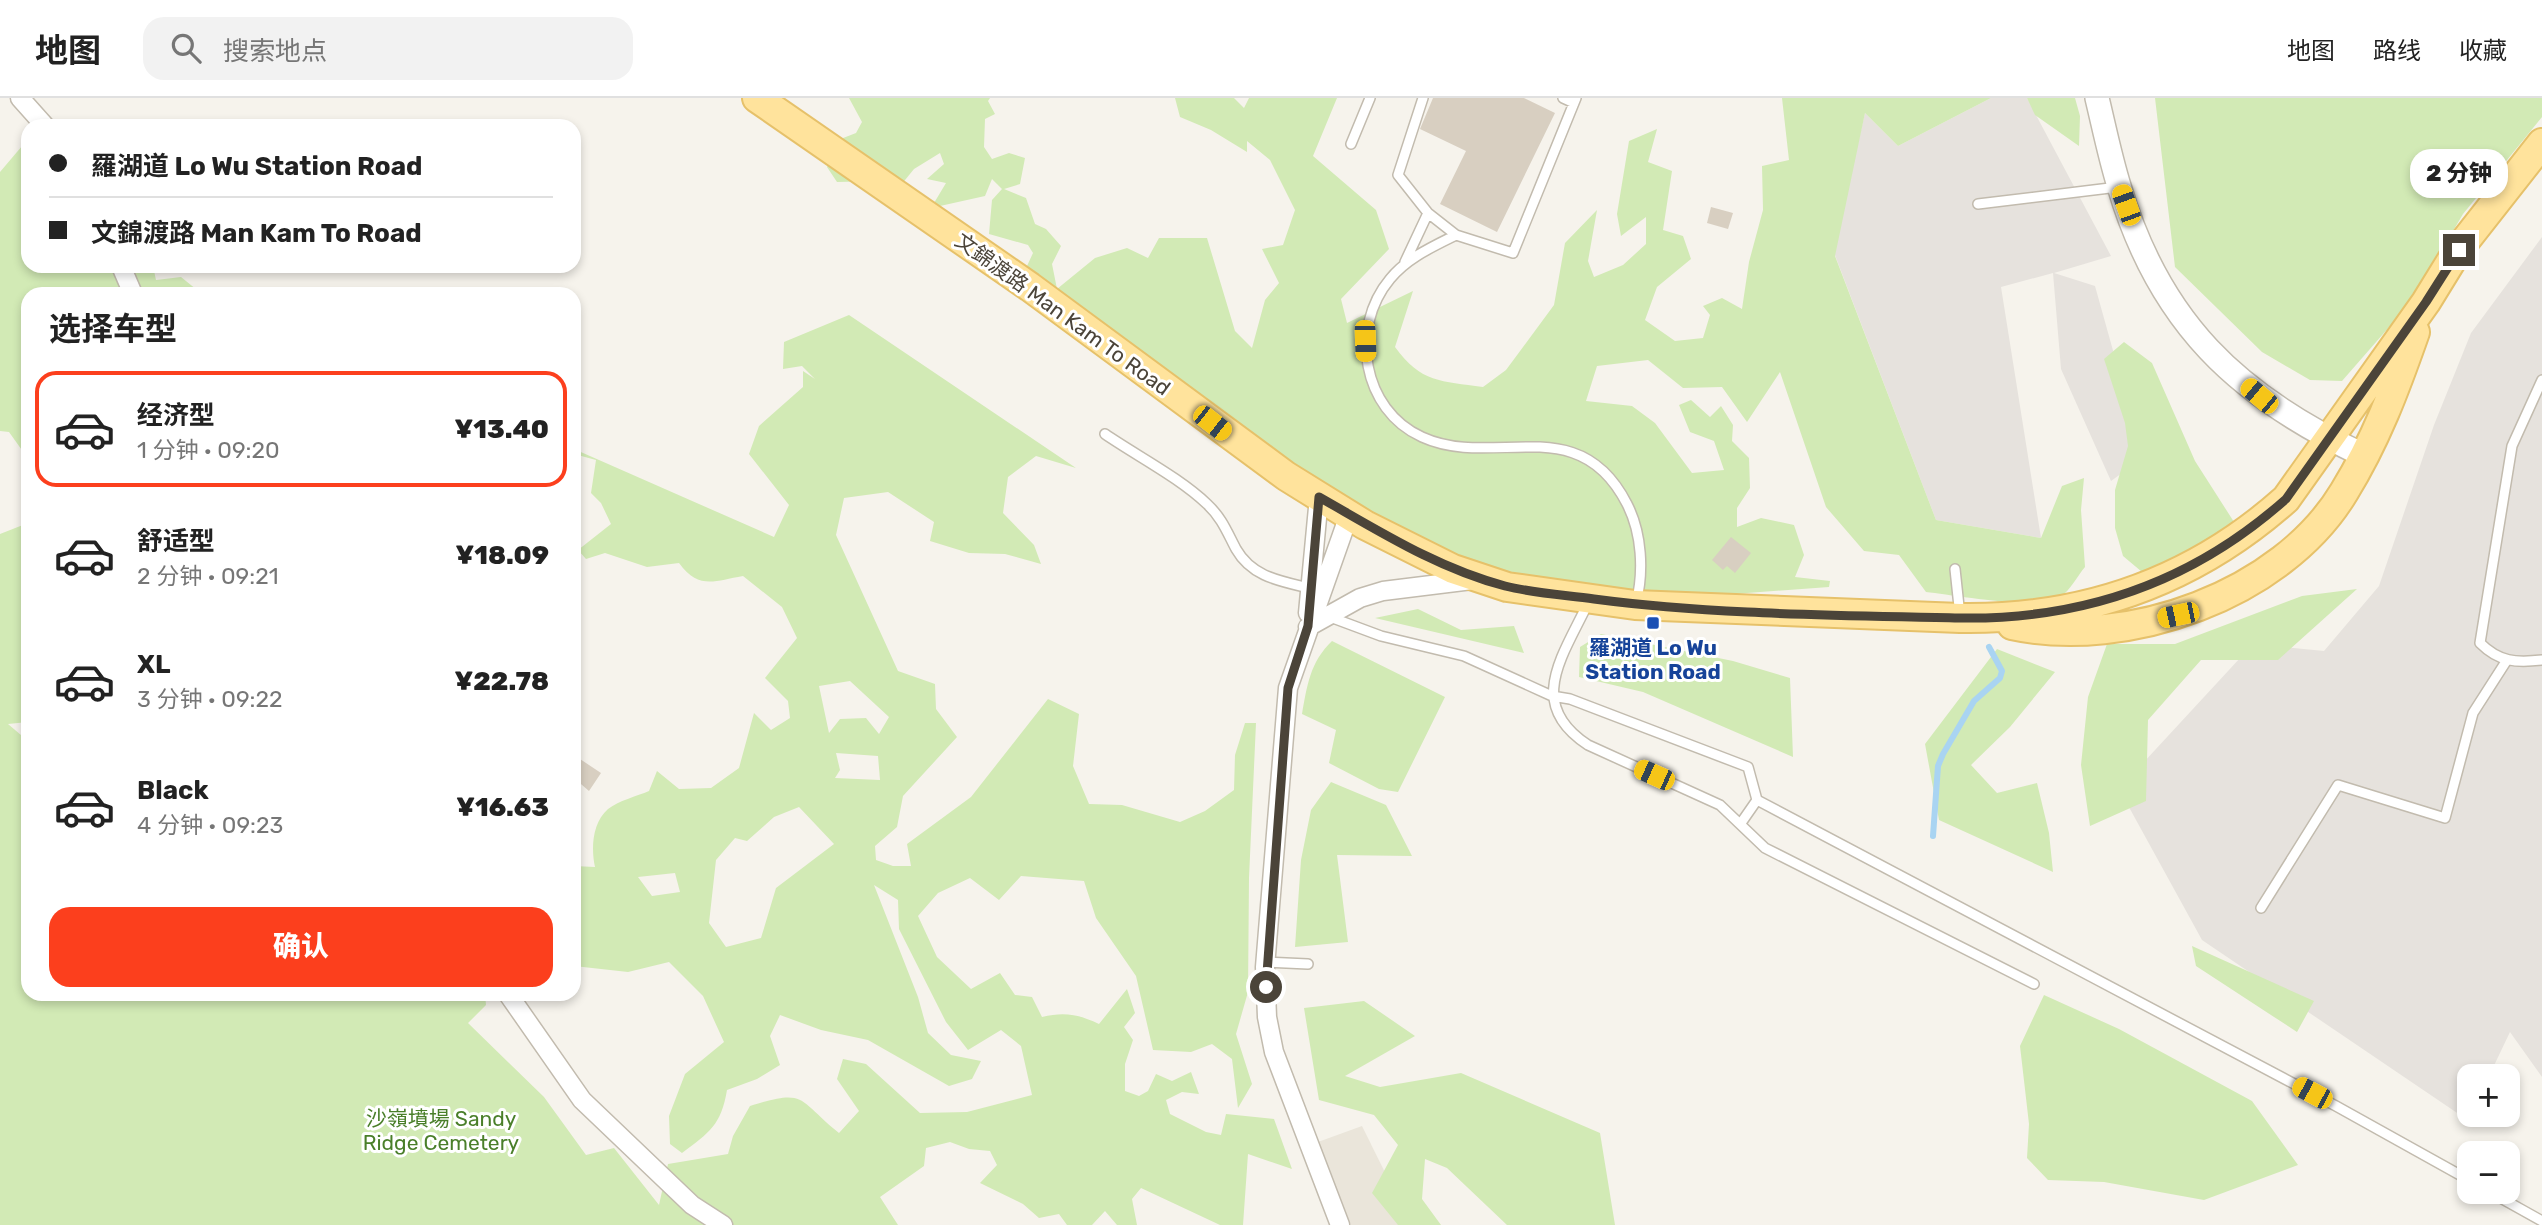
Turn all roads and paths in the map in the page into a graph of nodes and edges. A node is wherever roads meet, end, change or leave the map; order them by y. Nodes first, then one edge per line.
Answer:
1 (20, 98) edge
2 (757, 98) edge
3 (1370, 98) edge
4 (1423, 98) edge
5 (1563, 98) edge
6 (2097, 98) edge
7 (1575, 100) edge
8 (39, 119) edge
9 (1351, 144) dead end
10 (2540, 151) edge
11 (2119, 187) junction
12 (1978, 205) dead end
13 (1428, 213) junction
14 (1456, 235) junction
15 (1404, 264) junction
16 (2426, 302) junction
17 (2542, 380) edge
18 (1105, 434) dead end
19 (2330, 439) junction
20 (2363, 455) junction
21 (1319, 497) junction
22 (1349, 515) junction
23 (1955, 569) dead end
24 (1483, 579) junction
25 (1309, 588) junction
26 (1590, 598) junction
27 (1635, 605) junction
28 (1326, 616) junction
29 (1973, 618) junction
30 (1308, 626) junction
31 (2507, 660) junction
32 (2542, 660) edge
33 (1552, 696) junction
34 (1757, 800) junction
35 (1741, 823) junction
36 (2261, 908) dead end
37 (1266, 962) junction
38 (1308, 964) dead end
39 (2034, 985) dead end
40 (513, 1001) edge
41 (2457, 1173) edge
42 (2512, 1204) edge
43 (2542, 1221) edge
44 (723, 1225) edge
45 (1340, 1225) edge

1 - 8 street
2 - 21 main road, 文錦渡路 Man Kam To Road
3 - 9 lane
4 - 13 lane
5 - 7 lane
6 - 11 street
7 - 14 lane
10 - 16 main road, 文錦渡路 Man Kam To Road
11 - 12 lane
11 - 19 street
13 - 14 lane
13 - 15 lane
14 - 15 lane
15 - 27 lane
16 - 19 main road, 文錦渡路 Man Kam To Road
16 - 20 main road, 文錦渡路 Man Kam To Road
17 - 31 lane
18 - 25 lane
19 - 20 street
19 - 29 main road, 文錦渡路 Man Kam To Road
20 - 29 main road, 文錦渡路 Man Kam To Road
21 - 22 main road, 文錦渡路 Man Kam To Road
21 - 25 street
22 - 24 main road, 文錦渡路 Man Kam To Road
22 - 30 street
23 - 29 lane
24 - 26 main road, 文錦渡路 Man Kam To Road
24 - 28 street
25 - 30 street
26 - 27 main road, 文錦渡路 Man Kam To Road
26 - 33 lane
27 - 29 main road, 文錦渡路 Man Kam To Road
28 - 30 street
28 - 33 lane
30 - 37 street
31 - 32 lane
31 - 36 lane
33 - 34 lane
33 - 35 lane
34 - 35 lane
34 - 41 lane
35 - 39 lane
37 - 38 lane
37 - 45 street
40 - 44 street
42 - 43 lane

